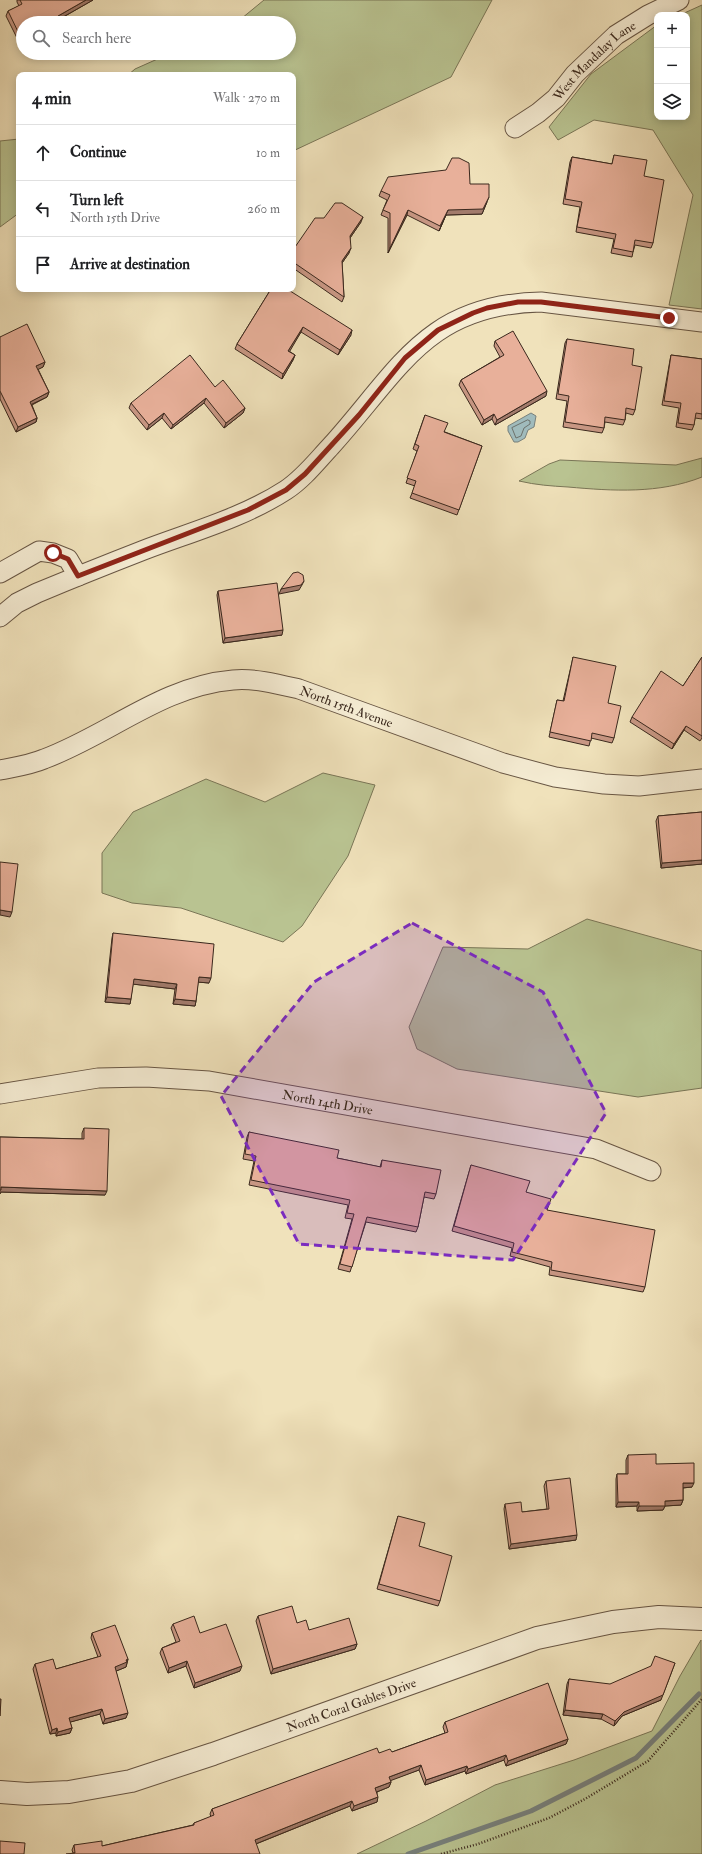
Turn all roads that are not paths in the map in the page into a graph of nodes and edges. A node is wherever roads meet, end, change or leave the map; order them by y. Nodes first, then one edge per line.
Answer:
1 (679, 0) edge
2 (515, 128) dead end
3 (702, 322) edge
4 (0, 573) edge
5 (78, 576) junction
6 (0, 617) edge
7 (0, 770) edge
8 (702, 779) edge
9 (0, 1094) edge
10 (651, 1171) dead end
11 (702, 1619) edge
12 (0, 1792) edge

1 - 2 street, West Mandalay Lane
3 - 5 street
4 - 5 street
5 - 6 street
7 - 8 street, North 15th Avenue
9 - 10 street, North 14th Drive
11 - 12 street, North Coral Gables Drive

